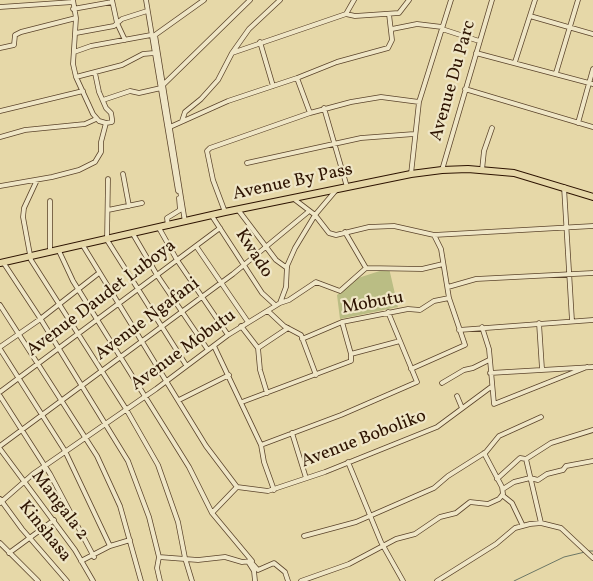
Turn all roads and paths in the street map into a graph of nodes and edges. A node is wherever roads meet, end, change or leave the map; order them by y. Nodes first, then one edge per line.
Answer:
1 (19, 0) edge
2 (146, 0) edge
3 (204, 0) edge
4 (250, 0) edge
5 (280, 0) edge
6 (354, 0) edge
7 (409, 0) edge
8 (451, 0) edge
9 (492, 0) edge
10 (535, 0) edge
11 (578, 0) edge
12 (73, 1) edge
13 (112, 1) edge
14 (20, 6) junction
15 (0, 7) edge
16 (73, 9) junction
17 (147, 10) junction
18 (346, 14) junction
19 (389, 14) junction
20 (530, 16) junction
21 (76, 18) junction
22 (117, 23) junction
23 (570, 27) junction
24 (442, 28) junction
25 (392, 29) junction
26 (76, 34) junction
27 (593, 34) edge
28 (152, 35) junction
29 (125, 40) junction
30 (260, 42) junction
31 (479, 42) junction
32 (0, 48) edge
33 (74, 52) junction
34 (154, 53) junction
35 (232, 53) junction
36 (476, 53) junction
37 (516, 62) junction
38 (593, 69) edge
39 (95, 72) junction
40 (556, 73) junction
41 (76, 77) junction
42 (298, 78) junction
43 (591, 83) edge
44 (163, 86) junction
45 (273, 86) junction
46 (465, 89) junction
47 (83, 91) junction
48 (103, 100) junction
49 (419, 102) junction
50 (324, 108) junction
51 (0, 111) edge
52 (310, 113) junction
53 (96, 119) junction
54 (182, 121) junction
55 (106, 123) junction
56 (578, 123) junction
57 (170, 127) junction
58 (593, 127) edge
59 (492, 128) dead end
60 (414, 134) junction
61 (0, 137) edge
62 (336, 143) junction
63 (248, 163) dead end
64 (442, 170) junction
65 (482, 170) junction
66 (123, 174) dead end
67 (410, 174) junction
68 (108, 179) dead end
69 (37, 180) junction
70 (0, 186) edge
71 (348, 187) junction
72 (564, 187) junction
73 (337, 189) junction
74 (593, 197) edge
75 (294, 199) junction
76 (50, 201) dead end
77 (142, 204) dead end
78 (128, 206) junction
79 (108, 210) junction
80 (239, 210) junction
81 (225, 212) junction
82 (308, 212) junction
83 (212, 216) junction
84 (315, 216) junction
85 (185, 222) junction
86 (168, 226) junction
87 (593, 226) edge
88 (566, 227) junction
89 (159, 228) junction
90 (220, 228) junction
91 (345, 232) junction
92 (133, 234) junction
93 (434, 235) junction
94 (107, 240) junction
95 (82, 244) junction
96 (266, 245) junction
97 (196, 246) junction
98 (60, 251) junction
99 (50, 252) junction
100 (30, 256) junction
101 (177, 260) junction
102 (1, 263) edge
103 (443, 264) junction
104 (243, 265) junction
105 (287, 268) junction
106 (366, 268) junction
107 (593, 273) edge
108 (99, 274) junction
109 (570, 274) junction
110 (157, 275) junction
111 (221, 283) junction
112 (448, 287) junction
113 (78, 288) junction
114 (138, 290) junction
115 (202, 298) junction
116 (449, 298) junction
117 (280, 302) junction
118 (58, 304) junction
119 (274, 304) junction
120 (0, 305) edge
121 (118, 305) junction
122 (268, 311) junction
123 (388, 312) junction
124 (182, 313) junction
125 (40, 318) junction
126 (98, 320) junction
127 (593, 320) edge
128 (572, 321) junction
129 (248, 322) junction
130 (342, 322) junction
131 (539, 323) junction
132 (241, 326) junction
133 (482, 326) junction
134 (163, 327) junction
135 (288, 328) junction
136 (460, 330) junction
137 (19, 333) junction
138 (79, 334) junction
139 (228, 335) junction
140 (302, 339) junction
141 (400, 341) junction
142 (142, 343) junction
143 (214, 346) junction
144 (0, 348) edge
145 (258, 348) junction
146 (59, 350) junction
147 (208, 350) junction
148 (351, 354) junction
149 (122, 357) junction
150 (489, 360) junction
151 (39, 365) junction
152 (186, 365) junction
153 (587, 367) junction
154 (593, 367) edge
155 (411, 369) junction
156 (542, 369) junction
157 (102, 372) junction
158 (490, 373) junction
159 (229, 375) junction
160 (316, 375) junction
161 (18, 378) junction
162 (166, 381) junction
163 (442, 383) dead end
164 (82, 387) junction
165 (491, 387) junction
166 (0, 392) edge
167 (267, 393) junction
168 (146, 395) junction
169 (0, 396) edge
170 (457, 396) dead end
171 (179, 400) junction
172 (63, 401) junction
173 (242, 402) junction
174 (462, 408) junction
175 (126, 409) junction
176 (42, 415) junction
177 (541, 417) dead end
178 (106, 424) junction
179 (22, 430) junction
180 (593, 430) edge
181 (292, 433) junction
182 (86, 438) junction
183 (261, 445) junction
184 (0, 448) edge
185 (65, 451) junction
186 (484, 454) junction
187 (526, 459) junction
188 (593, 461) edge
189 (348, 462) junction
190 (45, 465) junction
191 (306, 478) junction
192 (530, 478) junction
193 (497, 479) junction
194 (23, 482) junction
195 (237, 487) junction
196 (503, 489) junction
197 (274, 490) junction
198 (502, 495) junction
199 (1, 501) edge
200 (212, 512) junction
201 (370, 516) junction
202 (54, 520) junction
203 (541, 523) junction
204 (523, 526) junction
205 (304, 536) dead end
206 (30, 538) junction
207 (130, 540) junction
208 (0, 543) edge
209 (382, 545) junction
210 (110, 546) junction
211 (9, 553) junction
212 (94, 556) junction
213 (159, 557) junction
214 (185, 558) junction
215 (593, 558) edge
216 (81, 562) junction
217 (38, 581) edge
218 (67, 581) edge
219 (93, 581) edge
220 (141, 581) edge
221 (160, 581) edge
222 (192, 581) edge
223 (255, 581) edge
224 (288, 581) edge
225 (301, 581) edge
226 (403, 581) edge
227 (437, 581) edge

1 - 14 street
2 - 17 street
3 - 44 street
4 - 44 street
5 - 35 street
6 - 18 street
7 - 19 street
8 - 24 street
9 - 31 street, Avenue Du Parc
10 - 20 street
11 - 23 street
12 - 14 street
12 - 16 street
13 - 16 street
13 - 22 street
14 - 15 street
16 - 21 street
17 - 22 street
17 - 28 street
18 - 19 street
18 - 30 street
19 - 25 street
20 - 23 street
20 - 37 street
21 - 26 street
21 - 32 street
22 - 26 street
22 - 29 street
23 - 27 street
23 - 40 street
24 - 25 street
24 - 31 street
24 - 49 street
25 - 42 street
26 - 33 street
28 - 29 street
28 - 34 street
29 - 33 street
30 - 35 street
30 - 45 street
31 - 36 street, Avenue Du Parc
33 - 41 street
34 - 39 street
34 - 44 street
35 - 54 street
36 - 37 street
36 - 46 street, Avenue Du Parc
37 - 40 street
38 - 43 street
39 - 41 street
39 - 48 street
40 - 43 street
41 - 47 street
42 - 45 street
42 - 52 street
43 - 56 street
44 - 48 street
44 - 57 street
44 - 86 street
45 - 54 street
46 - 56 street
46 - 64 street, Avenue Du Parc
47 - 51 street
47 - 53 street
48 - 55 street
49 - 50 street
49 - 60 street
50 - 52 street
50 - 62 street
52 - 81 street
53 - 55 street
53 - 61 street
54 - 57 street
55 - 69 street
56 - 58 street
57 - 85 street
59 - 65 street
60 - 62 street
60 - 67 street
62 - 63 street
62 - 71 street
64 - 65 highway, Avenue By Pass
64 - 67 highway, Avenue By Pass
65 - 72 highway, Avenue By Pass
66 - 78 street
67 - 71 highway, Avenue By Pass
68 - 79 street
69 - 70 street
69 - 100 street
71 - 73 highway, Avenue By Pass
72 - 74 highway, Avenue By Pass
72 - 88 street
73 - 75 highway, Avenue By Pass
73 - 84 street
75 - 80 highway, Avenue By Pass
75 - 82 street
76 - 99 street
77 - 78 street
78 - 79 street
79 - 94 street
80 - 81 highway, Avenue By Pass
80 - 96 street
81 - 83 highway, Avenue By Pass
82 - 84 street
82 - 96 street, Avenue Ngafani
83 - 85 highway, Avenue By Pass
83 - 90 street, Kwado
84 - 91 street
84 - 105 street
85 - 86 highway, Avenue By Pass
86 - 89 highway, Avenue By Pass
87 - 88 street
88 - 93 street
88 - 109 street
89 - 92 highway, Avenue By Pass
89 - 101 street
90 - 97 street, Avenue Daudet Luboya
90 - 104 street, Kwado
91 - 93 street
91 - 106 street
92 - 94 highway, Avenue By Pass
92 - 110 street
93 - 103 street
94 - 95 highway, Avenue By Pass
94 - 114 street
95 - 98 highway, Avenue By Pass
95 - 108 street
96 - 104 street, Avenue Ngafani
96 - 105 street
97 - 101 street, Avenue Daudet Luboya
97 - 111 street
98 - 99 highway, Avenue By Pass
98 - 113 street
99 - 100 highway, Avenue By Pass
100 - 102 highway, Avenue By Pass
100 - 118 street
101 - 110 street, Avenue Daudet Luboya
101 - 115 street
102 - 125 street
103 - 106 street
103 - 112 street
104 - 111 street, Avenue Ngafani
104 - 119 street, Kwado
105 - 117 street
106 - 117 street
107 - 109 street
108 - 113 street
108 - 121 street
109 - 112 street
109 - 128 street
110 - 114 street, Avenue Daudet Luboya
110 - 124 street
111 - 115 street, Avenue Ngafani
111 - 129 street
112 - 116 street
113 - 118 street
113 - 126 street
114 - 121 street, Avenue Daudet Luboya
114 - 134 street
115 - 124 street, Avenue Ngafani
115 - 139 street
116 - 123 street, Mobutu
116 - 136 street
117 - 119 street
118 - 125 street
118 - 138 street
119 - 122 street, Avenue Mobutu
120 - 137 street
121 - 126 street, Avenue Daudet Luboya
121 - 142 street
122 - 129 street, Avenue Mobutu
122 - 135 street
123 - 130 street, Mobutu
123 - 141 street
124 - 134 street, Avenue Ngafani
124 - 147 street
125 - 137 street
125 - 146 street
126 - 138 street, Avenue Daudet Luboya
126 - 149 street
127 - 128 street
128 - 131 street
129 - 132 street, Avenue Mobutu
130 - 140 street, Mobutu
130 - 148 street
131 - 133 street
131 - 156 street
132 - 139 street, Avenue Mobutu
132 - 145 street
133 - 136 street
133 - 150 street
134 - 142 street, Avenue Ngafani
134 - 152 street
135 - 140 street
135 - 145 street
136 - 155 street
137 - 144 street
137 - 151 street
138 - 146 street, Avenue Daudet Luboya
138 - 157 street
139 - 143 street, Avenue Mobutu
140 - 160 street
141 - 148 street
141 - 155 street
142 - 149 street, Avenue Ngafani
142 - 162 street
143 - 147 street, Avenue Mobutu
143 - 159 street
144 - 161 street
145 - 167 street
146 - 151 street, Avenue Daudet Luboya
146 - 164 street
147 - 152 street, Avenue Mobutu
148 - 160 street
149 - 157 street, Avenue Ngafani
149 - 168 street
150 - 158 street
150 - 163 street
151 - 161 street, Avenue Daudet Luboya
151 - 172 street
152 - 162 street, Avenue Mobutu
153 - 154 street
153 - 156 street
153 - 165 street
155 - 181 street
156 - 158 street
157 - 164 street, Avenue Ngafani
157 - 175 street
158 - 165 street
159 - 171 street
159 - 173 street
160 - 167 street
161 - 166 street, Avenue Daudet Luboya
161 - 176 street
162 - 168 street, Avenue Mobutu
162 - 171 street
164 - 172 street, Avenue Ngafani
164 - 178 street
165 - 174 street, Avenue Boboliko
167 - 173 street
168 - 175 street, Avenue Mobutu
168 - 200 street
169 - 179 street
170 - 174 street
171 - 195 street
172 - 176 street, Avenue Ngafani
172 - 182 street
173 - 183 street
174 - 189 street, Avenue Boboliko
175 - 178 street, Avenue Mobutu
175 - 214 street
176 - 179 street, Avenue Ngafani
176 - 185 street
177 - 186 street
178 - 182 street, Avenue Mobutu
178 - 213 street
179 - 184 street, Avenue Ngafani
179 - 190 street
180 - 187 street
181 - 183 street
181 - 191 street
182 - 185 street, Avenue Mobutu
182 - 207 street
183 - 197 street
184 - 194 street, Mangala 2
185 - 190 street, Avenue Mobutu
185 - 210 street
186 - 193 street
186 - 201 street
187 - 192 street
187 - 193 street
188 - 192 street
189 - 191 street, Avenue Boboliko
189 - 201 street
190 - 194 street, Avenue Mobutu
190 - 212 street
191 - 197 street, Avenue Boboliko
192 - 196 street
192 - 203 street
193 - 196 street
194 - 199 street, Avenue Mobutu
194 - 202 street, Mangala 2
195 - 197 street, Avenue Boboliko
195 - 200 street
196 - 198 street
198 - 204 street
198 - 209 street
199 - 206 street, Kinshasa
200 - 214 street
201 - 205 street
201 - 209 street
202 - 206 street
202 - 216 street, Mangala 2
203 - 204 street
203 - 215 street
204 - 227 street
206 - 211 street
206 - 218 street, Kinshasa
207 - 210 street
207 - 220 street
208 - 211 street
209 - 225 street
209 - 226 street
210 - 212 street
211 - 217 street
212 - 216 street
213 - 214 street
213 - 221 street
214 - 222 street
216 - 219 street, Mangala 2
223 - 224 street

